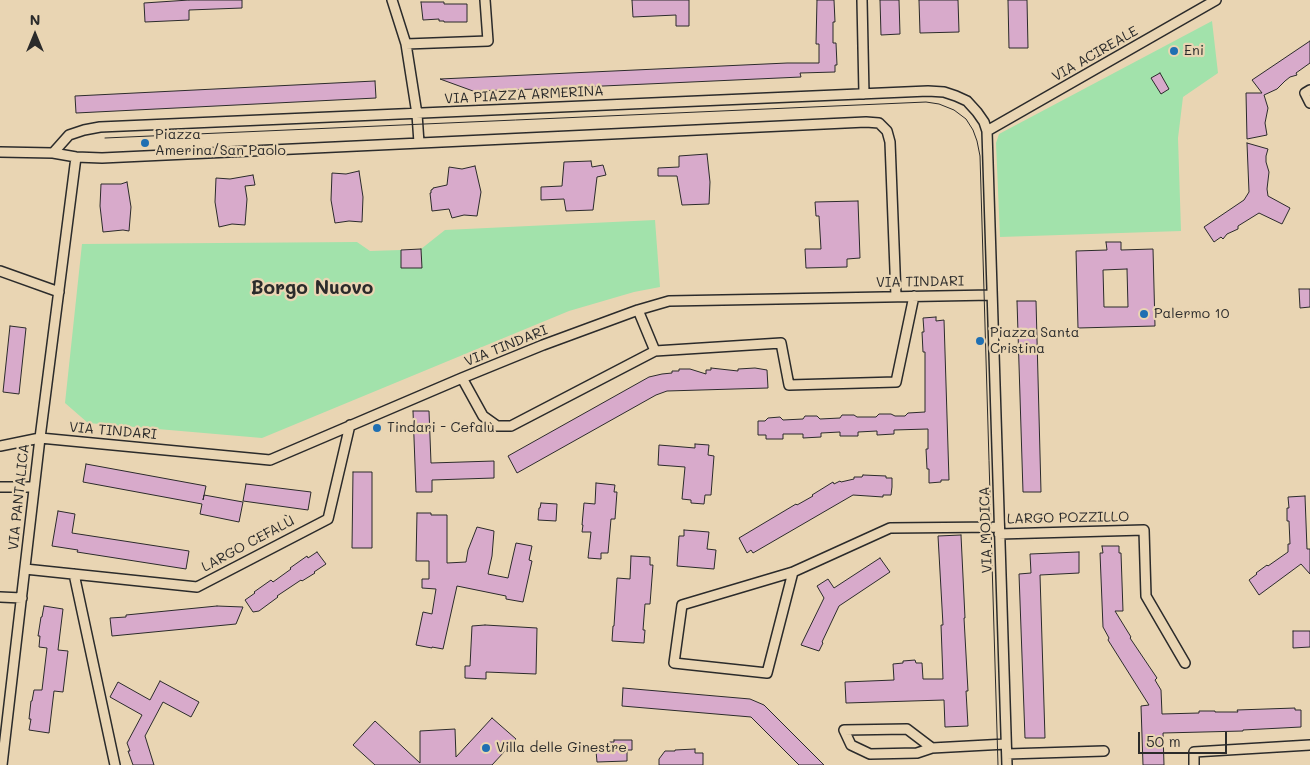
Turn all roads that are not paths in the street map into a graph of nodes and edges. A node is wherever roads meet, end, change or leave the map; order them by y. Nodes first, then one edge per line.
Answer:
1 (392, 0) edge
2 (485, 0) edge
3 (862, 0) edge
4 (1216, 0) edge
5 (406, 44) junction
6 (1310, 90) edge
7 (864, 94) junction
8 (1310, 103) edge
9 (417, 114) junction
10 (987, 131) junction
11 (419, 143) junction
12 (0, 152) edge
13 (54, 153) junction
14 (76, 158) junction
15 (0, 271) edge
16 (59, 292) junction
17 (992, 295) junction
18 (896, 296) junction
19 (914, 296) junction
20 (638, 310) junction
21 (655, 351) junction
22 (462, 378) junction
23 (350, 425) junction
24 (40, 438) junction
25 (0, 446) edge
26 (0, 487) edge
27 (34, 487) junction
28 (999, 530) junction
29 (25, 569) junction
30 (793, 572) junction
31 (74, 574) junction
32 (0, 597) edge
33 (22, 598) junction
34 (1185, 663) dead end
35 (1006, 744) junction
36 (1310, 744) edge
37 (932, 748) junction
38 (1104, 751) dead end
39 (1007, 754) junction
40 (2, 765) edge
41 (115, 765) edge
42 (1007, 765) edge
43 (1194, 765) edge

1 - 5 street
2 - 5 street
3 - 7 street
4 - 10 street, VIA ACIREALE
5 - 9 street
6 - 8 street
7 - 9 street, VIA PIAZZA ARMERINA
7 - 10 street, VIA PIAZZA ARMERINA
9 - 11 street
9 - 13 street, VIA PIAZZA ARMERINA
10 - 17 street
11 - 14 street
11 - 18 street
12 - 13 street
13 - 14 street
14 - 16 street, VIA PANTALICA
15 - 16 street
16 - 24 street, VIA PANTALICA
17 - 19 street, VIA TINDARI
17 - 28 street, VIA MODICA
18 - 19 street, VIA TINDARI
18 - 20 street, VIA TINDARI
19 - 21 street
20 - 21 street
20 - 22 street, VIA TINDARI
21 - 22 street
22 - 23 street, VIA TINDARI
23 - 24 street, VIA TINDARI
23 - 31 street, LARGO CEFALÙ
24 - 25 street, VIA TINDARI
24 - 27 street, VIA PANTALICA
26 - 27 street
27 - 29 street, VIA PANTALICA
28 - 30 street
28 - 34 street, LARGO POZZILLO
28 - 35 street, VIA MODICA
29 - 31 street, LARGO CEFALÙ
29 - 33 street, VIA PANTALICA
30 - 30 street
31 - 41 street
32 - 33 street
33 - 40 street, VIA PANTALICA
35 - 37 street
35 - 39 street, VIA MODICA
36 - 43 street
37 - 37 street
38 - 39 street
39 - 42 street, VIA MODICA

